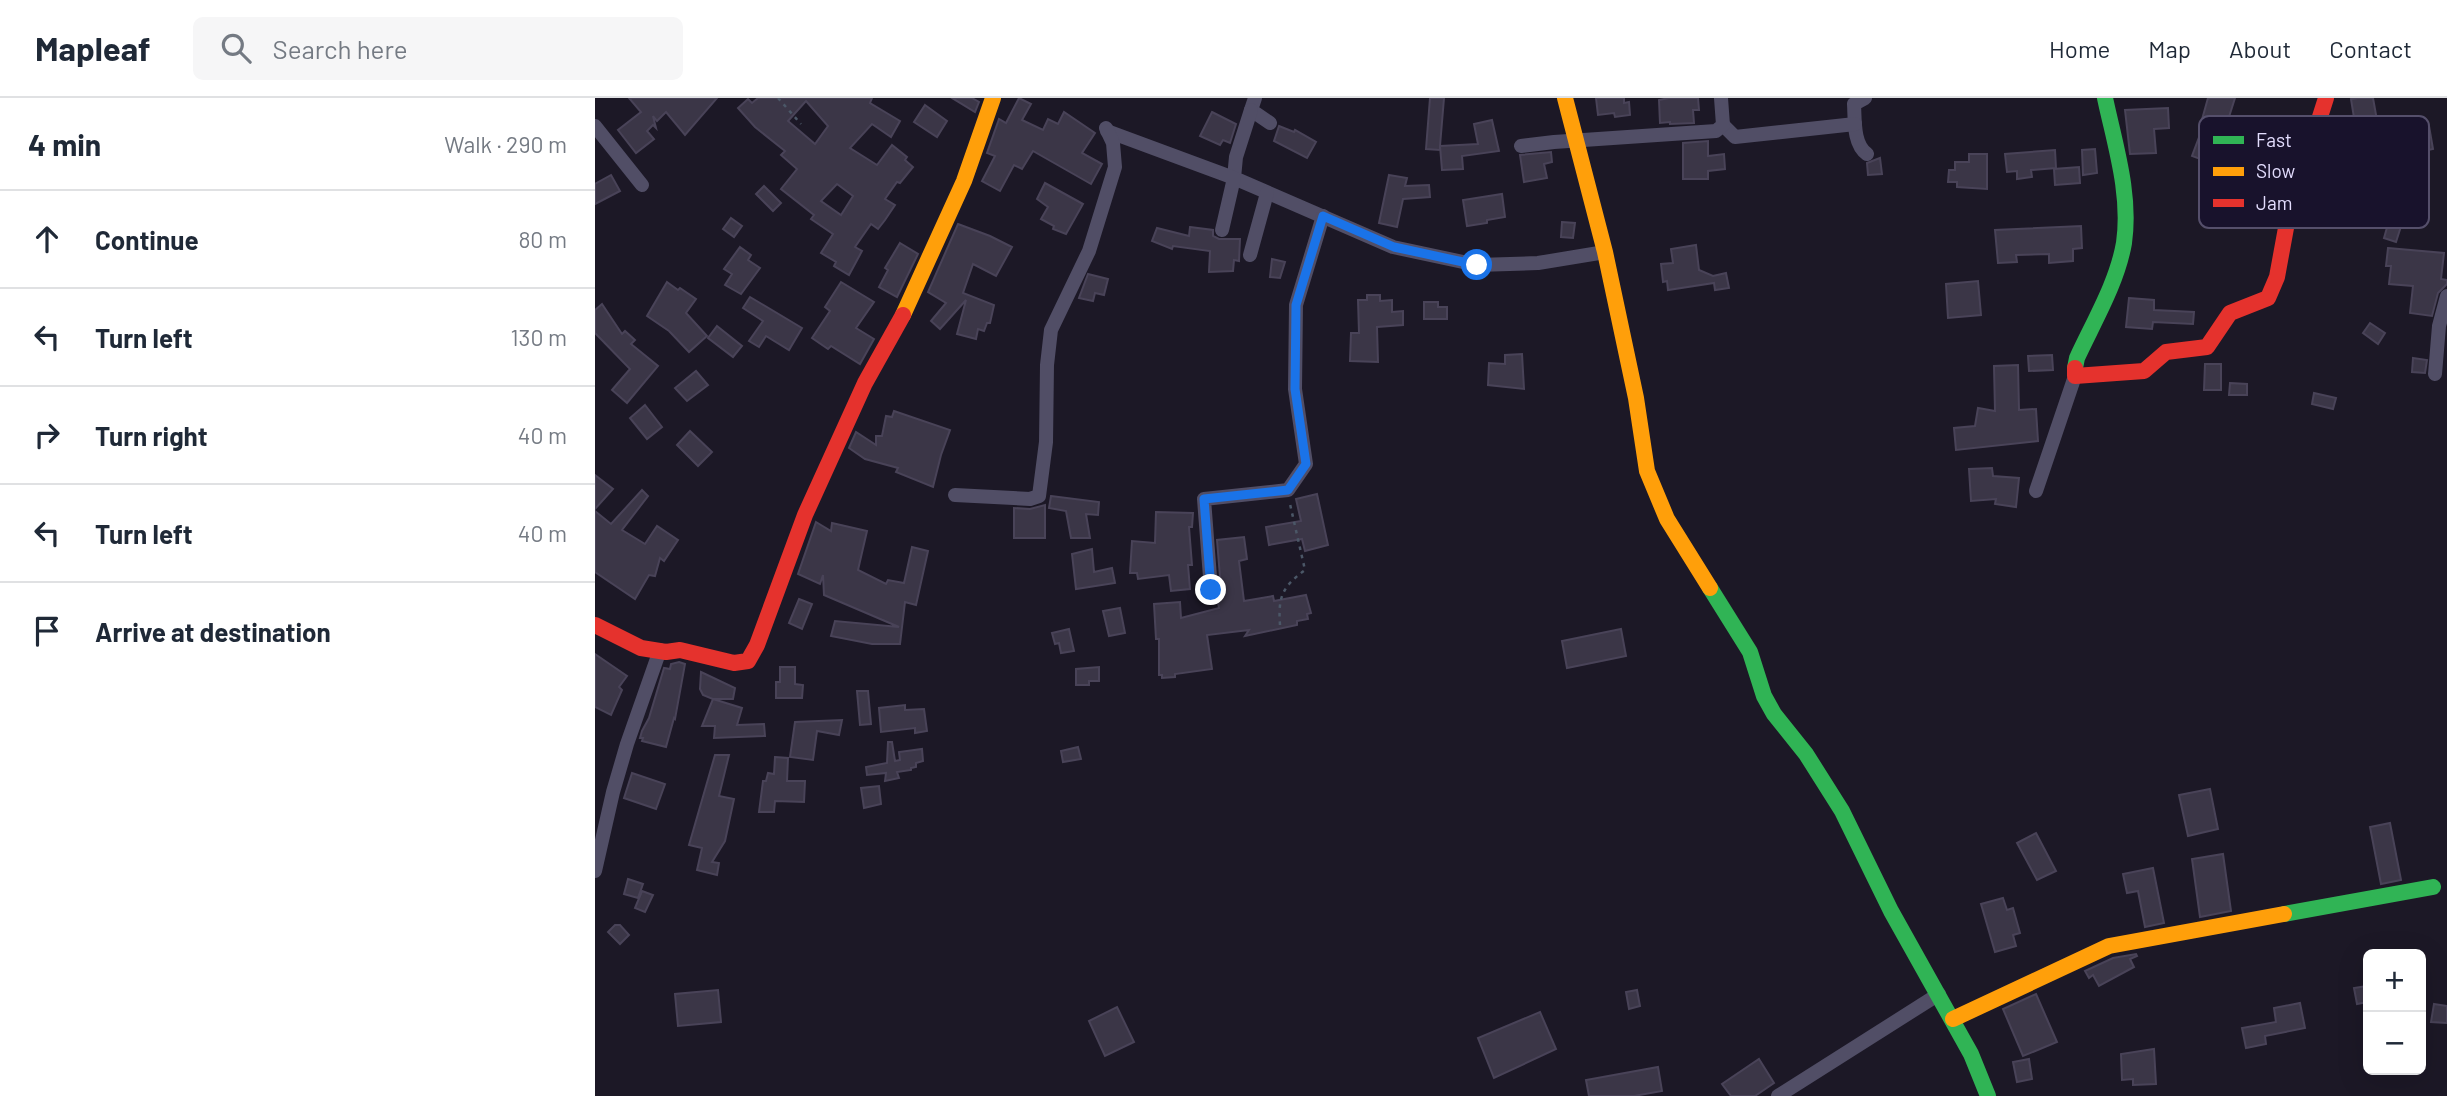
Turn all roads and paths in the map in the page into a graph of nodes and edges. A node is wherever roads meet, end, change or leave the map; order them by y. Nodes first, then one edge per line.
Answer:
1 (778, 98) edge
2 (993, 98) edge
3 (1565, 98) edge
4 (1721, 98) edge
5 (1865, 98) edge
6 (2105, 98) edge
7 (2326, 98) edge
8 (1253, 104) edge
9 (2320, 116) edge
10 (1270, 123) dead end
11 (800, 124) dead end
12 (1855, 124) junction
13 (1723, 125) junction
14 (595, 126) edge
15 (1577, 141) junction
16 (1521, 146) dead end
17 (1867, 154) dead end
18 (1234, 178) junction
19 (642, 185) dead end
20 (1267, 193) junction
21 (1323, 216) junction
22 (2286, 228) edge
23 (1221, 230) dead end
24 (1605, 252) junction
25 (1250, 255) dead end
26 (2447, 296) edge
27 (2434, 374) dead end
28 (2075, 376) junction
29 (1288, 490) junction
30 (2036, 491) dead end
31 (955, 495) dead end
32 (1211, 590) dead end
33 (595, 625) edge
34 (1280, 625) dead end
35 (660, 650) junction
36 (595, 871) edge
37 (2433, 887) dead end
38 (1939, 994) junction
39 (1953, 1019) junction
40 (1778, 1096) edge
41 (1988, 1096) edge

1 - 11 path
2 - 35 street
3 - 15 street
4 - 13 street
5 - 12 street
6 - 28 street
7 - 9 street
8 - 10 street
8 - 18 street
12 - 13 street
12 - 17 street
13 - 15 street
14 - 19 street
15 - 16 street
15 - 24 street
18 - 20 street
18 - 23 street
18 - 31 street
20 - 21 street
20 - 25 street
21 - 24 street
21 - 29 street
22 - 28 street
24 - 38 street
26 - 27 street
28 - 30 street
29 - 32 street
29 - 34 path
33 - 35 street
35 - 36 street
37 - 39 street
38 - 39 street
38 - 40 street
39 - 41 street

